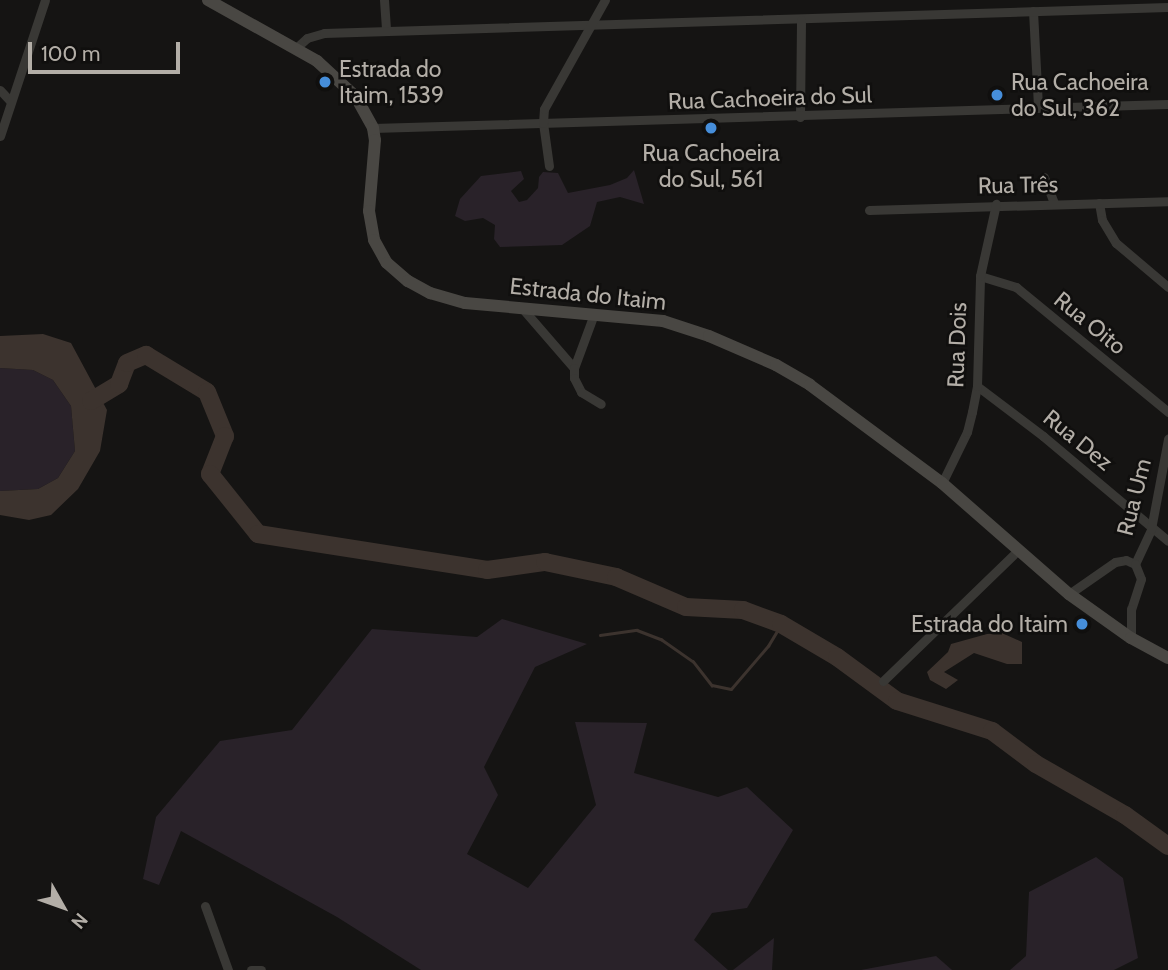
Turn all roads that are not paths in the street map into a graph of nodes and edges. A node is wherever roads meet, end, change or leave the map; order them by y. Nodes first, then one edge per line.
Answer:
1 (208, 0) edge
2 (384, 0) edge
3 (605, 0) edge
4 (44, 1) edge
5 (1168, 7) edge
6 (1033, 11) junction
7 (801, 20) junction
8 (589, 27) junction
9 (386, 31) junction
10 (296, 48) junction
11 (0, 90) edge
12 (11, 102) junction
13 (1168, 104) edge
14 (1038, 108) junction
15 (800, 117) junction
16 (542, 123) junction
17 (373, 128) junction
18 (0, 136) edge
19 (549, 166) dead end
20 (1044, 177) dead end
21 (1168, 201) edge
22 (1099, 203) junction
23 (996, 204) junction
24 (1054, 204) junction
25 (869, 210) dead end
26 (980, 276) junction
27 (1168, 287) edge
28 (522, 308) junction
29 (594, 314) junction
30 (574, 368) junction
31 (977, 386) junction
32 (601, 404) dead end
33 (1168, 412) edge
34 (1168, 439) edge
35 (942, 483) junction
36 (1151, 529) junction
37 (1168, 541) edge
38 (1017, 551) junction
39 (1135, 564) junction
40 (1069, 594) junction
41 (1131, 638) junction
42 (1168, 658) edge
43 (883, 681) dead end
44 (205, 906) dead end
45 (228, 970) edge
46 (251, 970) edge
47 (261, 970) edge

1 - 10 street, Estrada do Itaim
2 - 9 street
3 - 8 street
4 - 12 street
5 - 6 street
6 - 7 street
6 - 14 street
7 - 8 street
7 - 15 street
8 - 9 street
8 - 16 street
9 - 10 street
10 - 17 street, Estrada do Itaim
11 - 12 street
12 - 18 street
13 - 14 street, Rua Cachoeira do Sul
14 - 15 street, Rua Cachoeira do Sul
15 - 16 street, Rua Cachoeira do Sul
16 - 17 street, Rua Cachoeira do Sul
16 - 19 street
17 - 28 street, Estrada do Itaim
20 - 24 street
21 - 22 street, Rua Três
22 - 24 street, Rua Três
22 - 27 street
23 - 24 street, Rua Três
23 - 25 street, Rua Três
23 - 26 street, Rua Dois
26 - 31 street, Rua Dois
26 - 33 street, Rua Oito
28 - 29 street, Estrada do Itaim
28 - 30 street
29 - 30 street
29 - 35 street, Estrada do Itaim
30 - 32 street
31 - 35 street, Rua Dois
31 - 36 street, Rua Dez
34 - 36 street, Rua Um
35 - 38 street, Estrada do Itaim
36 - 37 street, Rua Dez
36 - 39 street, Rua Um
38 - 40 street, Estrada do Itaim
38 - 43 street
39 - 40 street, Rua Um
39 - 41 street, Rua Um
40 - 41 street, Estrada do Itaim
41 - 42 street, Estrada do Itaim
44 - 45 street
46 - 47 street

